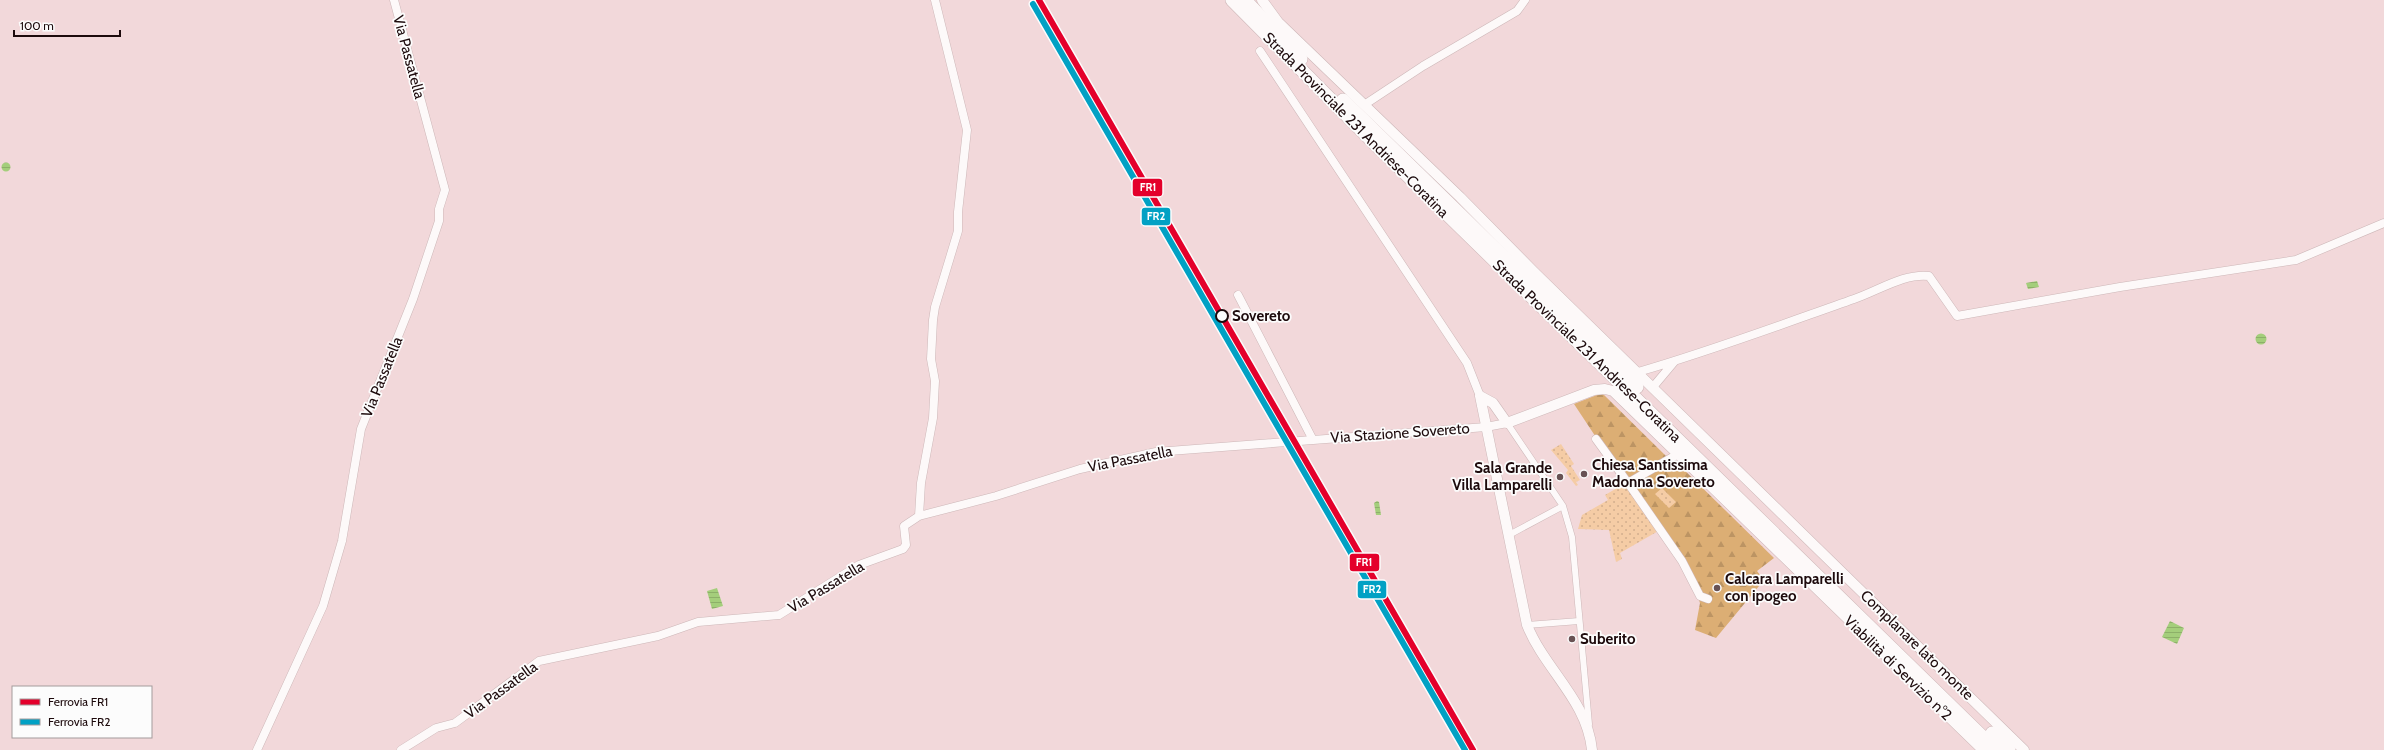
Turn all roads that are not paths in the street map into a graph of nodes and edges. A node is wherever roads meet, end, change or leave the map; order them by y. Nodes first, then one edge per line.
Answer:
1 (394, 0) edge
2 (935, 0) edge
3 (1232, 0) edge
4 (1245, 0) edge
5 (1262, 0) edge
6 (1525, 0) edge
7 (1260, 51) dead end
8 (1364, 105) junction
9 (2384, 223) edge
10 (1238, 295) dead end
11 (1674, 362) junction
12 (1638, 372) junction
13 (1653, 387) junction
14 (1480, 396) junction
15 (1507, 423) junction
16 (1486, 427) junction
17 (1596, 439) dead end
18 (1313, 440) junction
19 (1295, 441) joint
20 (1678, 454) junction
21 (1628, 483) junction
22 (1563, 506) junction
23 (919, 516) junction
24 (1509, 535) junction
25 (1708, 599) dead end
26 (1579, 621) junction
27 (1527, 625) junction
28 (1589, 728) junction
29 (257, 750) edge
30 (400, 750) edge
31 (1592, 750) edge
32 (1982, 750) edge
33 (1996, 750) edge
34 (2009, 750) edge
35 (2024, 750) edge

1 - 29 street, Via Passatella
2 - 23 street
3 - 33 highway, Strada Provinciale 231 Andriese-Coratina
4 - 34 highway, Strada Provinciale 231 Andriese-Coratina
5 - 8 street, Complanare lato monte
6 - 8 street
7 - 14 street
8 - 12 street, Complanare lato monte
9 - 11 street
10 - 18 street, Via Stazione Sovereto
11 - 12 street
11 - 13 street
12 - 13 street, Complanare lato monte
13 - 35 street, Complanare lato monte
14 - 15 street
14 - 16 street
15 - 16 street, Via Stazione Sovereto
15 - 20 street, Viabilità di Servizio n°2
15 - 22 street
16 - 18 street, Via Stazione Sovereto
16 - 24 street
17 - 21 street
18 - 19 street, Via Stazione Sovereto
19 - 23 street, Via Passatella
20 - 21 street
20 - 32 street, Viabilità di Servizio n°2
21 - 25 street
22 - 24 street
22 - 26 street
23 - 30 street, Via Passatella
24 - 27 street
26 - 27 street
26 - 28 street
27 - 28 street
28 - 31 street

